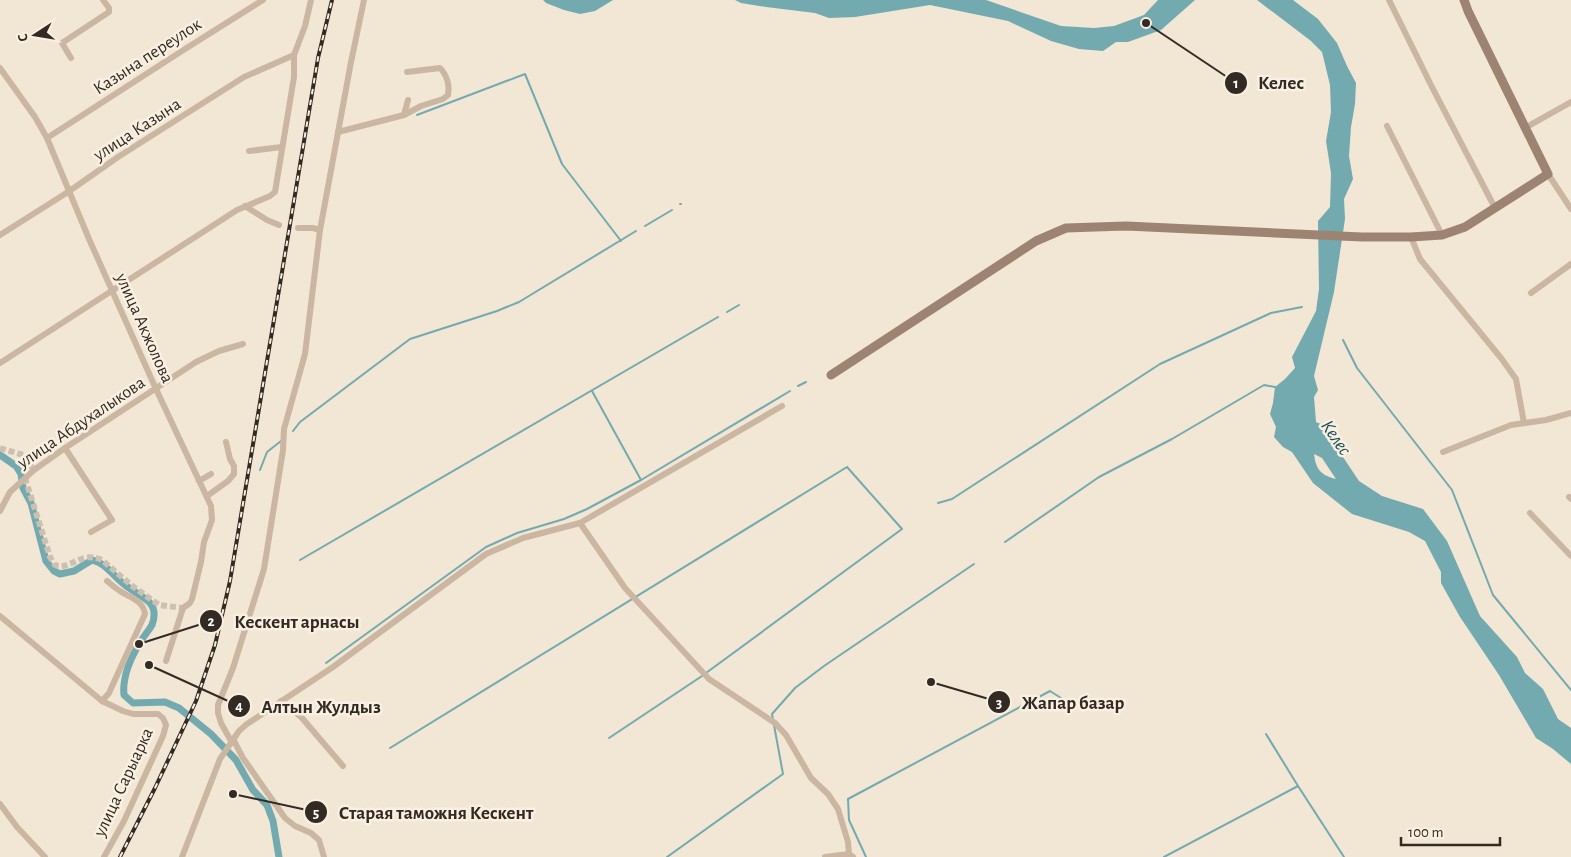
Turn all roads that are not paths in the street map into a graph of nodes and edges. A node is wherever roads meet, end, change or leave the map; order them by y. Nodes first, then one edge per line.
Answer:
1 (103, 0) edge
2 (263, 0) edge
3 (311, 0) edge
4 (364, 0) edge
5 (1389, 0) edge
6 (1464, 0) edge
7 (294, 55) junction
8 (71, 58) dead end
9 (0, 68) edge
10 (407, 72) dead end
11 (408, 100) dead end
12 (1571, 102) edge
13 (404, 115) junction
14 (1387, 126) dead end
15 (1525, 128) junction
16 (338, 132) junction
17 (47, 138) junction
18 (282, 147) junction
19 (249, 151) dead end
20 (1548, 174) junction
21 (68, 192) junction
22 (245, 206) junction
23 (1495, 208) junction
24 (1571, 209) edge
25 (279, 226) dead end
26 (298, 228) dead end
27 (320, 230) junction
28 (0, 235) edge
29 (1442, 235) junction
30 (1411, 237) junction
31 (1571, 264) edge
32 (112, 290) junction
33 (1531, 293) dead end
34 (243, 344) dead end
35 (0, 363) edge
36 (830, 376) dead end
37 (156, 389) junction
38 (782, 406) dead end
39 (1571, 413) edge
40 (1524, 423) junction
41 (226, 442) dead end
42 (65, 448) junction
43 (1443, 452) dead end
44 (211, 474) dead end
45 (199, 481) junction
46 (207, 496) junction
47 (0, 511) edge
48 (1530, 513) dead end
49 (580, 523) junction
50 (91, 532) dead end
51 (1571, 556) edge
52 (107, 581) dead end
53 (0, 616) edge
54 (166, 661) dead end
55 (102, 701) junction
56 (281, 701) junction
57 (231, 743) junction
58 (343, 766) dead end
59 (0, 804) edge
60 (851, 856) edge
61 (45, 857) edge
62 (104, 857) edge
63 (182, 857) edge
64 (324, 857) edge
65 (825, 857) edge

1 - 8 street
2 - 17 street, Казына переулок
3 - 7 street
4 - 16 street
5 - 23 street
6 - 15 street
7 - 18 street
7 - 21 street, улица Казына
9 - 17 street, улица Акжолова
10 - 13 street
11 - 13 street
12 - 15 street
13 - 16 street
14 - 29 street
15 - 20 street
16 - 27 street
17 - 21 street, улица Акжолова
18 - 19 street
18 - 22 street
20 - 23 street
20 - 24 street
21 - 28 street, улица Казына
21 - 32 street, улица Акжолова
22 - 25 street
22 - 32 street
23 - 29 street
26 - 27 street
27 - 57 street
29 - 30 street
30 - 36 street
30 - 40 street
31 - 33 street
32 - 35 street
32 - 37 street, улица Акжолова
34 - 37 street, улица Абдухалыкова
37 - 42 street, улица Абдухалыкова
37 - 45 street, улица Акжолова
38 - 49 street
39 - 40 street
40 - 43 street
41 - 46 street
42 - 47 street, улица Абдухалыкова
42 - 50 street
44 - 45 street
45 - 46 street, улица Акжолова
46 - 54 street, улица Акжолова
48 - 51 street
49 - 56 street
49 - 60 street
52 - 55 street
53 - 55 street
55 - 62 street, улица Сарыарка
56 - 57 street
56 - 58 street
57 - 63 street
57 - 64 street
59 - 61 street
60 - 65 street

